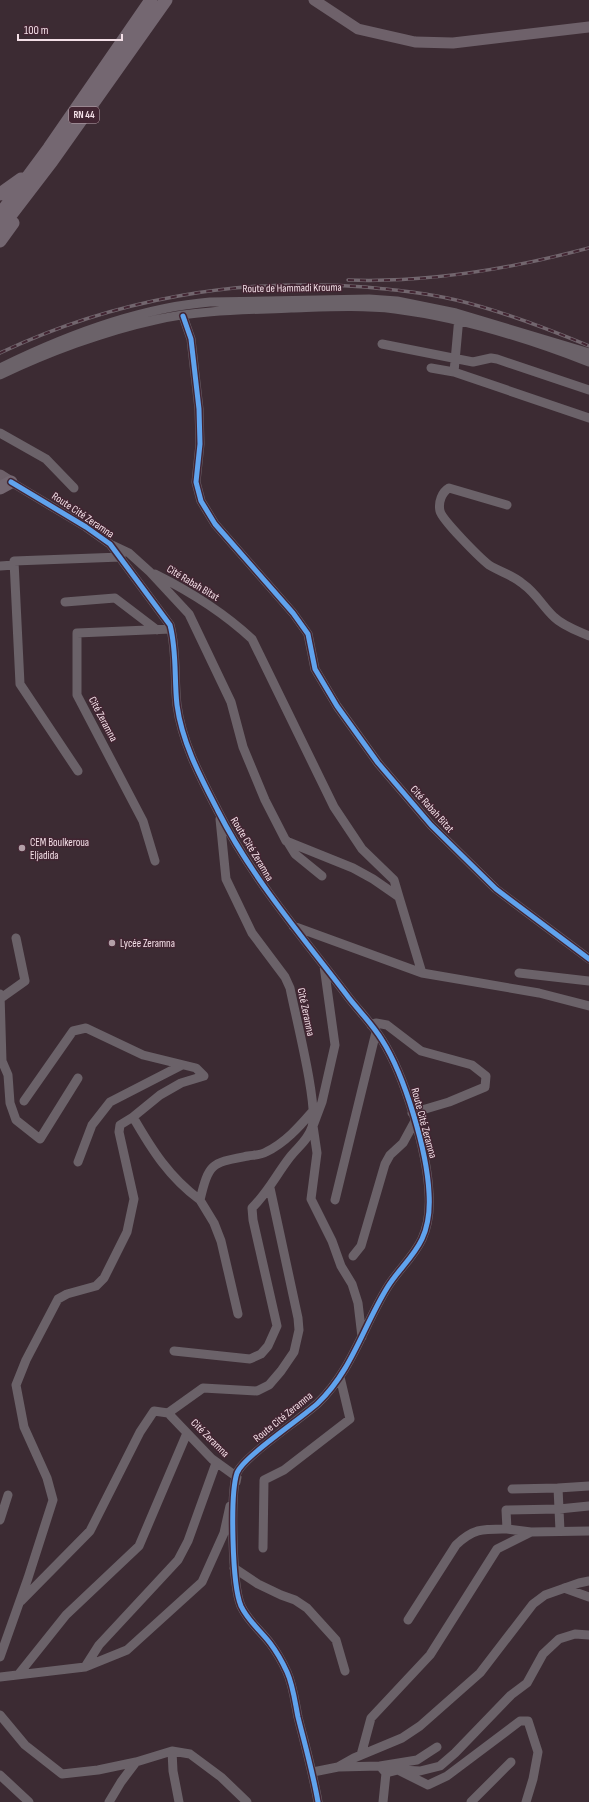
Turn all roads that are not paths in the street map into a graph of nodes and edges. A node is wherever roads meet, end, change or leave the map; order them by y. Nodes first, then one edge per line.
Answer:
1 (151, 0) edge
2 (166, 0) edge
3 (314, 0) edge
4 (589, 27) edge
5 (49, 148) junction
6 (0, 194) edge
7 (0, 214) edge
8 (2, 234) edge
9 (183, 316) junction
10 (458, 318) junction
11 (382, 344) dead end
12 (589, 353) edge
13 (457, 358) junction
14 (589, 362) edge
15 (0, 368) edge
16 (431, 368) dead end
17 (454, 372) junction
18 (0, 376) edge
19 (589, 390) edge
20 (589, 418) edge
21 (0, 433) edge
22 (0, 475) edge
23 (6, 485) edge
24 (74, 488) dead end
25 (508, 505) dead end
26 (110, 544) junction
27 (120, 557) junction
28 (14, 565) junction
29 (0, 566) edge
30 (150, 572) junction
31 (65, 602) dead end
32 (171, 629) junction
33 (157, 630) junction
34 (589, 636) edge
35 (78, 771) dead end
36 (219, 813) junction
37 (287, 841) junction
38 (155, 861) dead end
39 (322, 876) dead end
40 (399, 897) junction
41 (292, 925) junction
42 (16, 938) dead end
43 (589, 959) edge
44 (324, 964) junction
45 (422, 973) junction
46 (519, 973) dead end
47 (589, 981) edge
48 (0, 996) edge
49 (589, 1006) edge
50 (373, 1028) junction
51 (182, 1065) junction
52 (78, 1078) dead end
53 (24, 1101) dead end
54 (312, 1112) junction
55 (133, 1117) junction
56 (414, 1117) junction
57 (312, 1126) junction
58 (78, 1162) dead end
59 (270, 1188) junction
60 (200, 1200) junction
61 (335, 1200) dead end
62 (352, 1256) dead end
63 (238, 1314) dead end
64 (362, 1338) junction
65 (174, 1351) dead end
66 (340, 1377) junction
67 (168, 1413) junction
68 (187, 1433) junction
69 (216, 1463) junction
70 (237, 1477) junction
71 (589, 1486) edge
72 (558, 1488) junction
73 (512, 1489) dead end
74 (8, 1495) dead end
75 (589, 1506) edge
76 (559, 1509) junction
77 (0, 1520) edge
78 (507, 1529) junction
79 (560, 1531) junction
80 (589, 1531) edge
81 (531, 1532) junction
82 (263, 1548) dead end
83 (234, 1568) junction
84 (589, 1581) edge
85 (564, 1588) junction
86 (589, 1597) edge
87 (18, 1604) junction
88 (408, 1620) dead end
89 (589, 1636) edge
90 (0, 1657) edge
91 (84, 1668) junction
92 (345, 1671) dead end
93 (18, 1675) junction
94 (0, 1677) edge
95 (0, 1715) edge
96 (437, 1747) dead end
97 (172, 1751) junction
98 (361, 1755) junction
99 (136, 1762) junction
100 (511, 1762) dead end
101 (338, 1767) junction
102 (383, 1770) junction
103 (398, 1770) junction
104 (313, 1772) junction
105 (0, 1775) edge
106 (29, 1802) edge
107 (109, 1802) edge
108 (179, 1802) edge
109 (247, 1802) edge
110 (318, 1802) edge
111 (383, 1802) edge
112 (471, 1802) edge
113 (526, 1802) edge

1 - 5 highway, RN 44
2 - 8 highway, RN 44
3 - 4 main road
5 - 6 highway
5 - 7 highway, RN 44
9 - 10 street, Route de Hammadi Krouma
9 - 18 street, Route de Hammadi Krouma
9 - 43 street, Cité Rabah Bitat
10 - 12 street, Route de Hammadi Krouma
10 - 13 street
10 - 14 street, Route de Hammadi Krouma
10 - 15 street, Route de Hammadi Krouma
11 - 13 street
13 - 17 street
13 - 19 street
16 - 17 street
17 - 20 street
21 - 24 street
22 - 23 main road, Route Cité Zeramna
23 - 26 street, Route Cité Zeramna
25 - 34 street
26 - 27 street, Route Cité Zeramna
26 - 30 street, Cité Rabah Bitat
27 - 28 street
27 - 32 street, Route Cité Zeramna
28 - 29 street
28 - 35 street
30 - 37 street, Cité Rabah Bitat
30 - 40 street, Cité Rabah Bitat
31 - 33 street
32 - 33 street, Cité Zeramna
32 - 36 street, Route Cité Zeramna
33 - 38 street, Cité Zeramna
36 - 41 street, Route Cité Zeramna
36 - 54 street, Cité Zeramna
37 - 39 street, Cité Rabah Bitat
37 - 40 street
40 - 45 street, Cité Rabah Bitat
41 - 44 street, Route Cité Zeramna
41 - 45 street
42 - 48 street
44 - 50 street, Route Cité Zeramna
44 - 57 street, Cité Zeramna
45 - 49 street
46 - 47 street
48 - 52 street
50 - 56 street, Route Cité Zeramna
50 - 56 street
50 - 61 street
51 - 53 street
51 - 55 street
51 - 58 street
54 - 57 street, Cité Zeramna
54 - 60 street
55 - 60 street
55 - 87 street
56 - 62 street
56 - 64 street, Route Cité Zeramna
57 - 59 street, Cité Zeramna
57 - 64 street
59 - 65 street, Cité Zeramna
59 - 67 street
60 - 63 street
64 - 66 street, Route Cité Zeramna
66 - 70 street, Route Cité Zeramna
66 - 82 street
67 - 68 street, Cité Zeramna
67 - 87 street
68 - 69 street, Cité Zeramna
68 - 93 street
69 - 70 street, Cité Zeramna
69 - 91 street
70 - 83 street, Route Cité Zeramna
70 - 91 street
71 - 72 street
72 - 73 street
72 - 76 street
74 - 77 street
75 - 76 street
76 - 78 street
76 - 79 street
78 - 81 street
78 - 88 street
79 - 80 street
79 - 81 street
81 - 98 street
83 - 92 street
83 - 104 street, Route Cité Zeramna
84 - 85 street
85 - 86 street
85 - 98 street
87 - 90 street
89 - 103 street
91 - 93 street
93 - 94 street
95 - 99 street
96 - 102 street
97 - 99 street
97 - 108 street
97 - 109 street
98 - 101 street
99 - 107 street
100 - 112 street
101 - 102 street
101 - 104 street
102 - 103 street
102 - 111 street
103 - 113 street
104 - 110 street, Route Cité Zeramna
105 - 106 street

